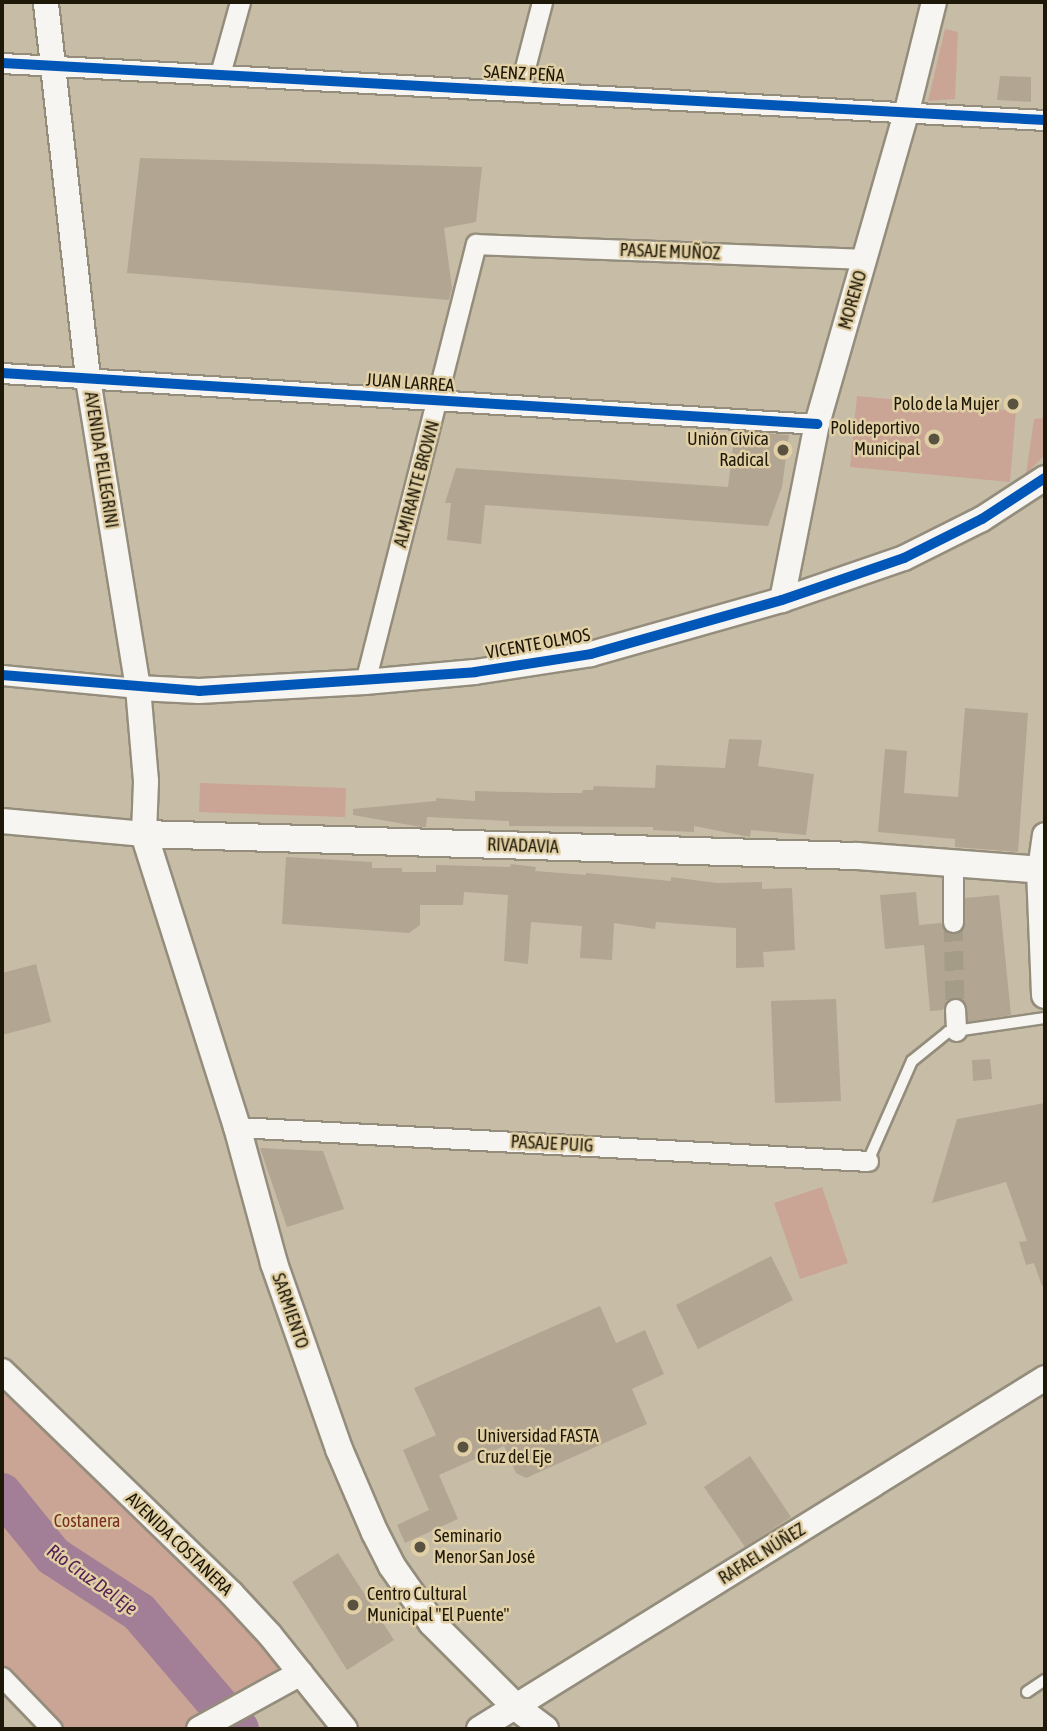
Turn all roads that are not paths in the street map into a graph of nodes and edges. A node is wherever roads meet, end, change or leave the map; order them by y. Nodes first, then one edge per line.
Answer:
1 (46, 2) edge
2 (240, 2) edge
3 (542, 2) edge
4 (933, 2) edge
5 (2, 63) edge
6 (53, 65) junction
7 (220, 74) junction
8 (519, 91) junction
9 (907, 111) junction
10 (1045, 120) edge
11 (476, 244) joint
12 (864, 259) junction
13 (2, 373) edge
14 (88, 378) junction
15 (438, 402) junction
16 (817, 424) junction
17 (1045, 478) edge
18 (782, 600) junction
19 (2, 675) edge
20 (365, 682) junction
21 (138, 688) junction
22 (2, 821) edge
23 (144, 834) junction
24 (1045, 835) edge
25 (953, 863) junction
26 (1042, 870) edge
27 (953, 922) tunnel mouth
28 (1045, 995) edge
29 (954, 1009) tunnel mouth
30 (1045, 1018) edge
31 (956, 1031) junction
32 (237, 1127) junction
33 (868, 1161) joint
34 (2, 1371) edge
35 (1045, 1378) edge
36 (301, 1673) junction
37 (2, 1677) edge
38 (1045, 1681) edge
39 (1027, 1692) dead end
40 (516, 1707) junction
41 (52, 1729) edge
42 (199, 1729) edge
43 (345, 1729) edge
44 (479, 1729) edge
45 (545, 1729) edge

1 - 6 street, AVENIDA PELLEGRINI
2 - 7 street
3 - 8 street
4 - 9 street, MORENO
5 - 6 street, SAENZ PEÑA
6 - 7 street, SAENZ PEÑA
6 - 14 street, AVENIDA PELLEGRINI
7 - 8 street, SAENZ PEÑA
8 - 9 street, SAENZ PEÑA
9 - 10 street, SAENZ PEÑA
9 - 12 street, MORENO
11 - 12 street, PASAJE MUÑOZ
11 - 15 street, ALMIRANTE BROWN
12 - 16 street, MORENO
13 - 14 street, JUAN LARREA
14 - 15 street, JUAN LARREA
14 - 21 street, AVENIDA PELLEGRINI
15 - 16 street, JUAN LARREA
15 - 20 street, ALMIRANTE BROWN
16 - 18 street, MORENO
17 - 18 street, VICENTE OLMOS
18 - 20 street, VICENTE OLMOS
19 - 21 street, VICENTE OLMOS
20 - 21 street, VICENTE OLMOS
21 - 23 street, AVENIDA PELLEGRINI
22 - 23 street, RIVADAVIA
23 - 25 main road, RIVADAVIA
23 - 32 main road, SARMIENTO
24 - 26 street
25 - 26 main road, RIVADAVIA
25 - 27 street
26 - 28 main road
29 - 31 street
30 - 31 lane
31 - 33 lane
32 - 33 street, PASAJE PUIG
32 - 40 main road, SARMIENTO
34 - 36 street, AVENIDA COSTANERA
35 - 40 street, RAFAEL NÚÑEZ
36 - 42 street
36 - 43 street, AVENIDA COSTANERA
37 - 41 street
38 - 39 lane
40 - 44 street, RAFAEL NÚÑEZ
40 - 45 main road, SARMIENTO

